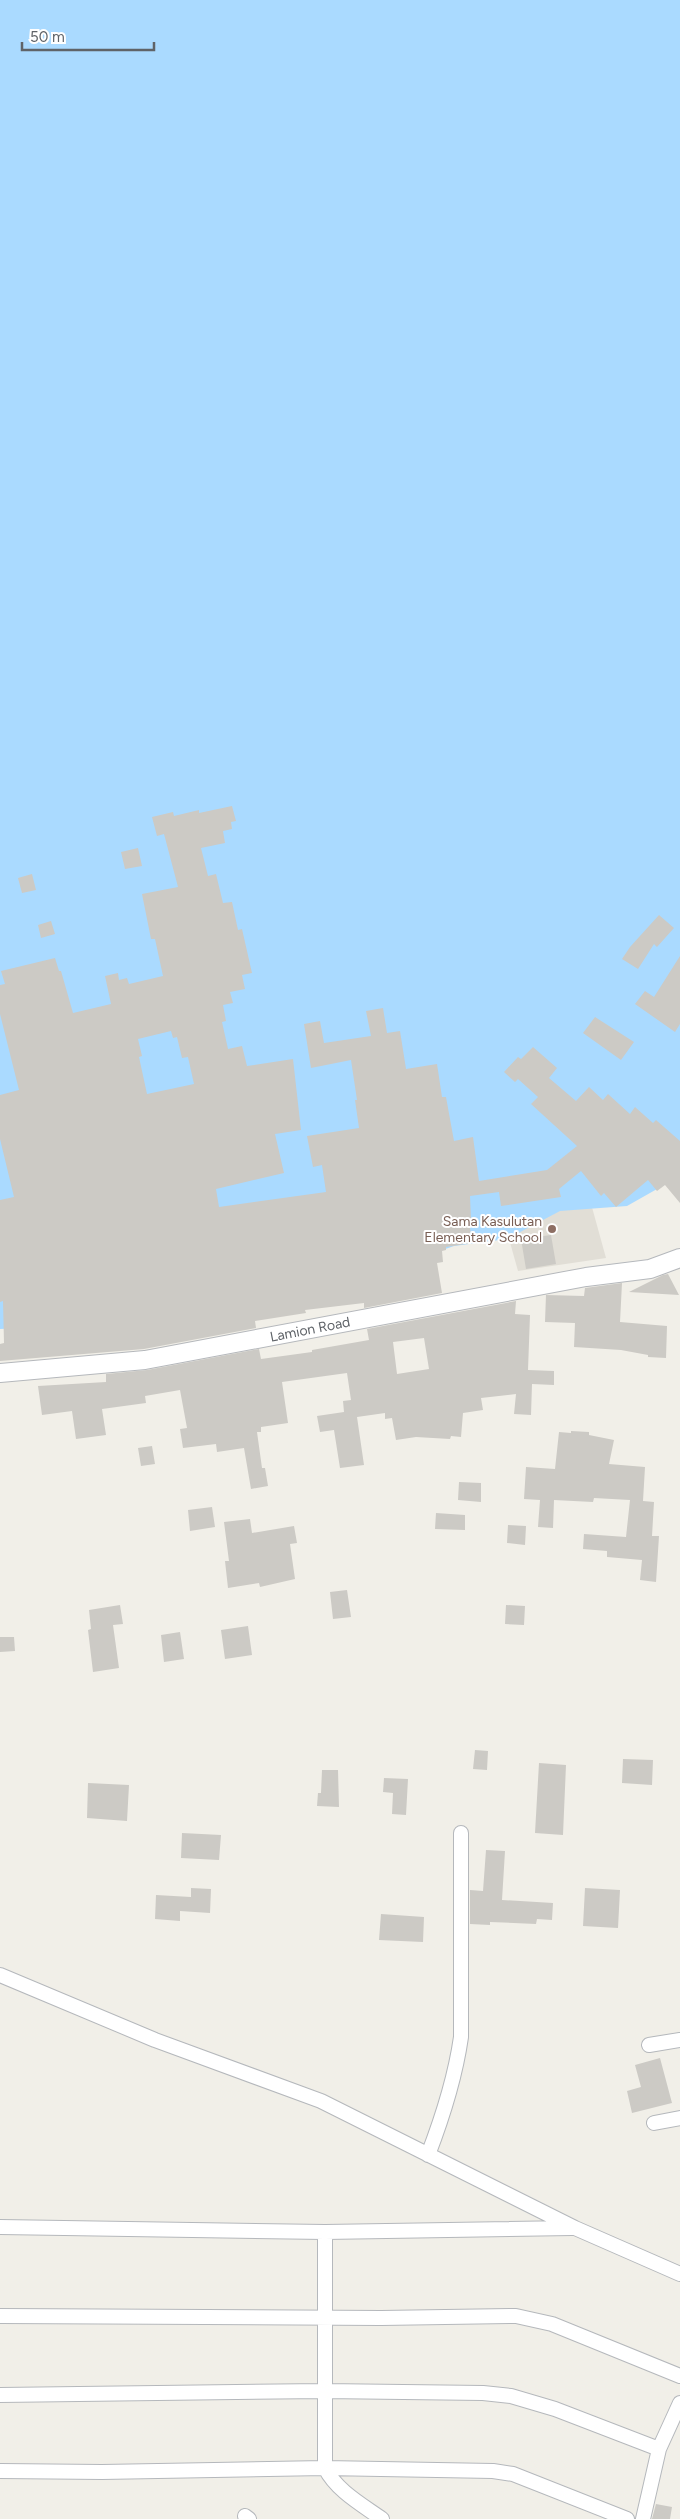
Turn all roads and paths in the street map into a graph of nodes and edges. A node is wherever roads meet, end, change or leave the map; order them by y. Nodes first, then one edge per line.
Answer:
1 (680, 1258) edge
2 (0, 1373) edge
3 (462, 1833) dead end
4 (0, 1975) edge
5 (680, 2040) edge
6 (649, 2045) dead end
7 (680, 2118) edge
8 (654, 2123) dead end
9 (428, 2155) junction
10 (0, 2227) edge
11 (575, 2228) junction
12 (325, 2232) junction
13 (680, 2274) edge
14 (0, 2316) edge
15 (325, 2316) junction
16 (680, 2376) edge
17 (324, 2391) junction
18 (0, 2395) edge
19 (680, 2404) edge
20 (659, 2449) junction
21 (325, 2468) junction
22 (0, 2470) edge
23 (382, 2519) edge
24 (627, 2519) edge
25 (643, 2519) edge

1 - 2 street, Lamion Road
3 - 9 street
4 - 9 street
5 - 6 street
7 - 8 street
9 - 11 street
10 - 12 street
11 - 12 street
11 - 13 street
12 - 15 street
14 - 15 street
15 - 16 street
15 - 17 street
17 - 18 street
17 - 20 street
17 - 21 street
19 - 20 street
20 - 25 street
21 - 22 street
21 - 23 street
21 - 24 street

